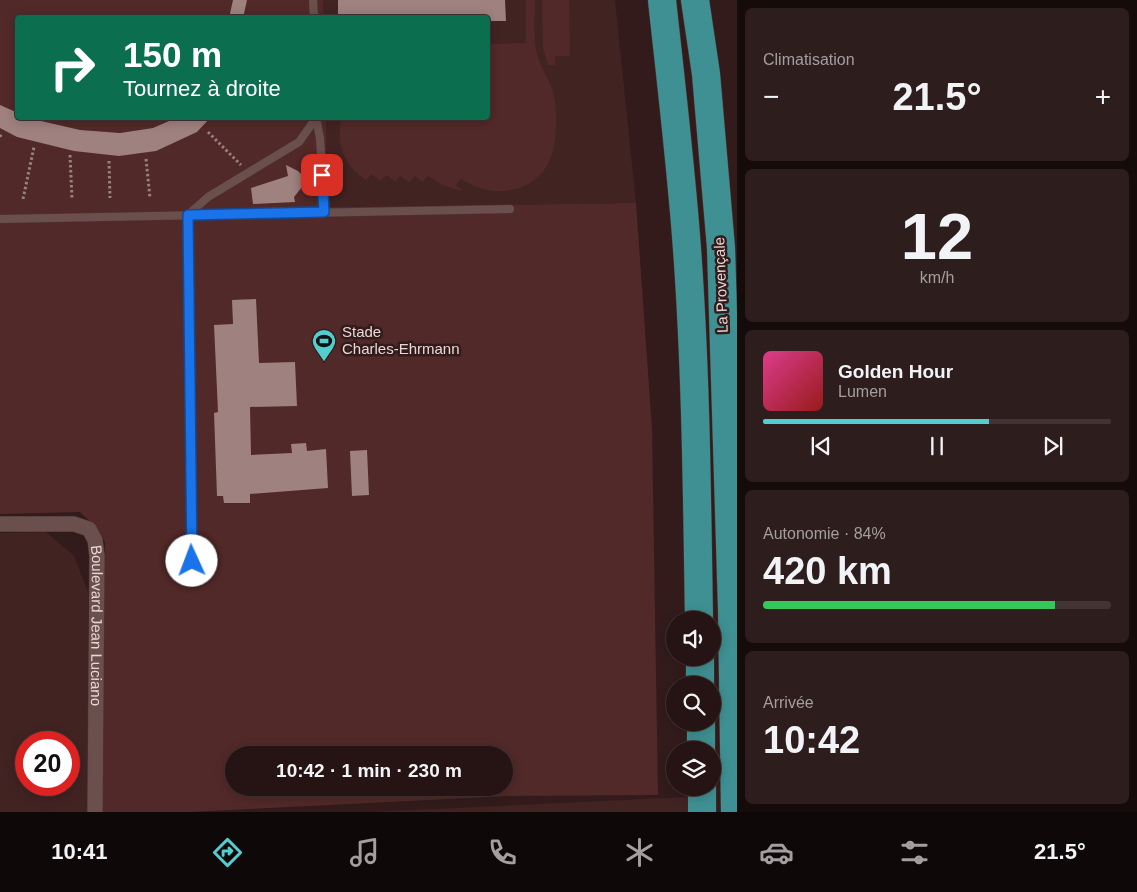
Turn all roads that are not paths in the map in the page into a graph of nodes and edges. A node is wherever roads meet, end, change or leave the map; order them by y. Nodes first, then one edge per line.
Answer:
1 (312, 0) edge
2 (662, 0) edge
3 (695, 0) edge
4 (314, 15) edge
5 (315, 120) edge
6 (316, 120) edge
7 (510, 210) dead end
8 (324, 212) junction
9 (188, 215) junction
10 (0, 219) edge
11 (0, 524) edge
12 (192, 561) dead end
13 (699, 611) edge
14 (702, 796) edge
15 (95, 812) edge
16 (702, 812) edge
17 (735, 812) edge

1 - 4 lane
2 - 13 highway, La Provençale
3 - 17 highway, La Provençale
5 - 9 lane
6 - 8 lane
7 - 8 lane
8 - 9 lane
9 - 10 lane
9 - 12 lane
11 - 15 street, Boulevard Jean Luciano
14 - 16 highway

